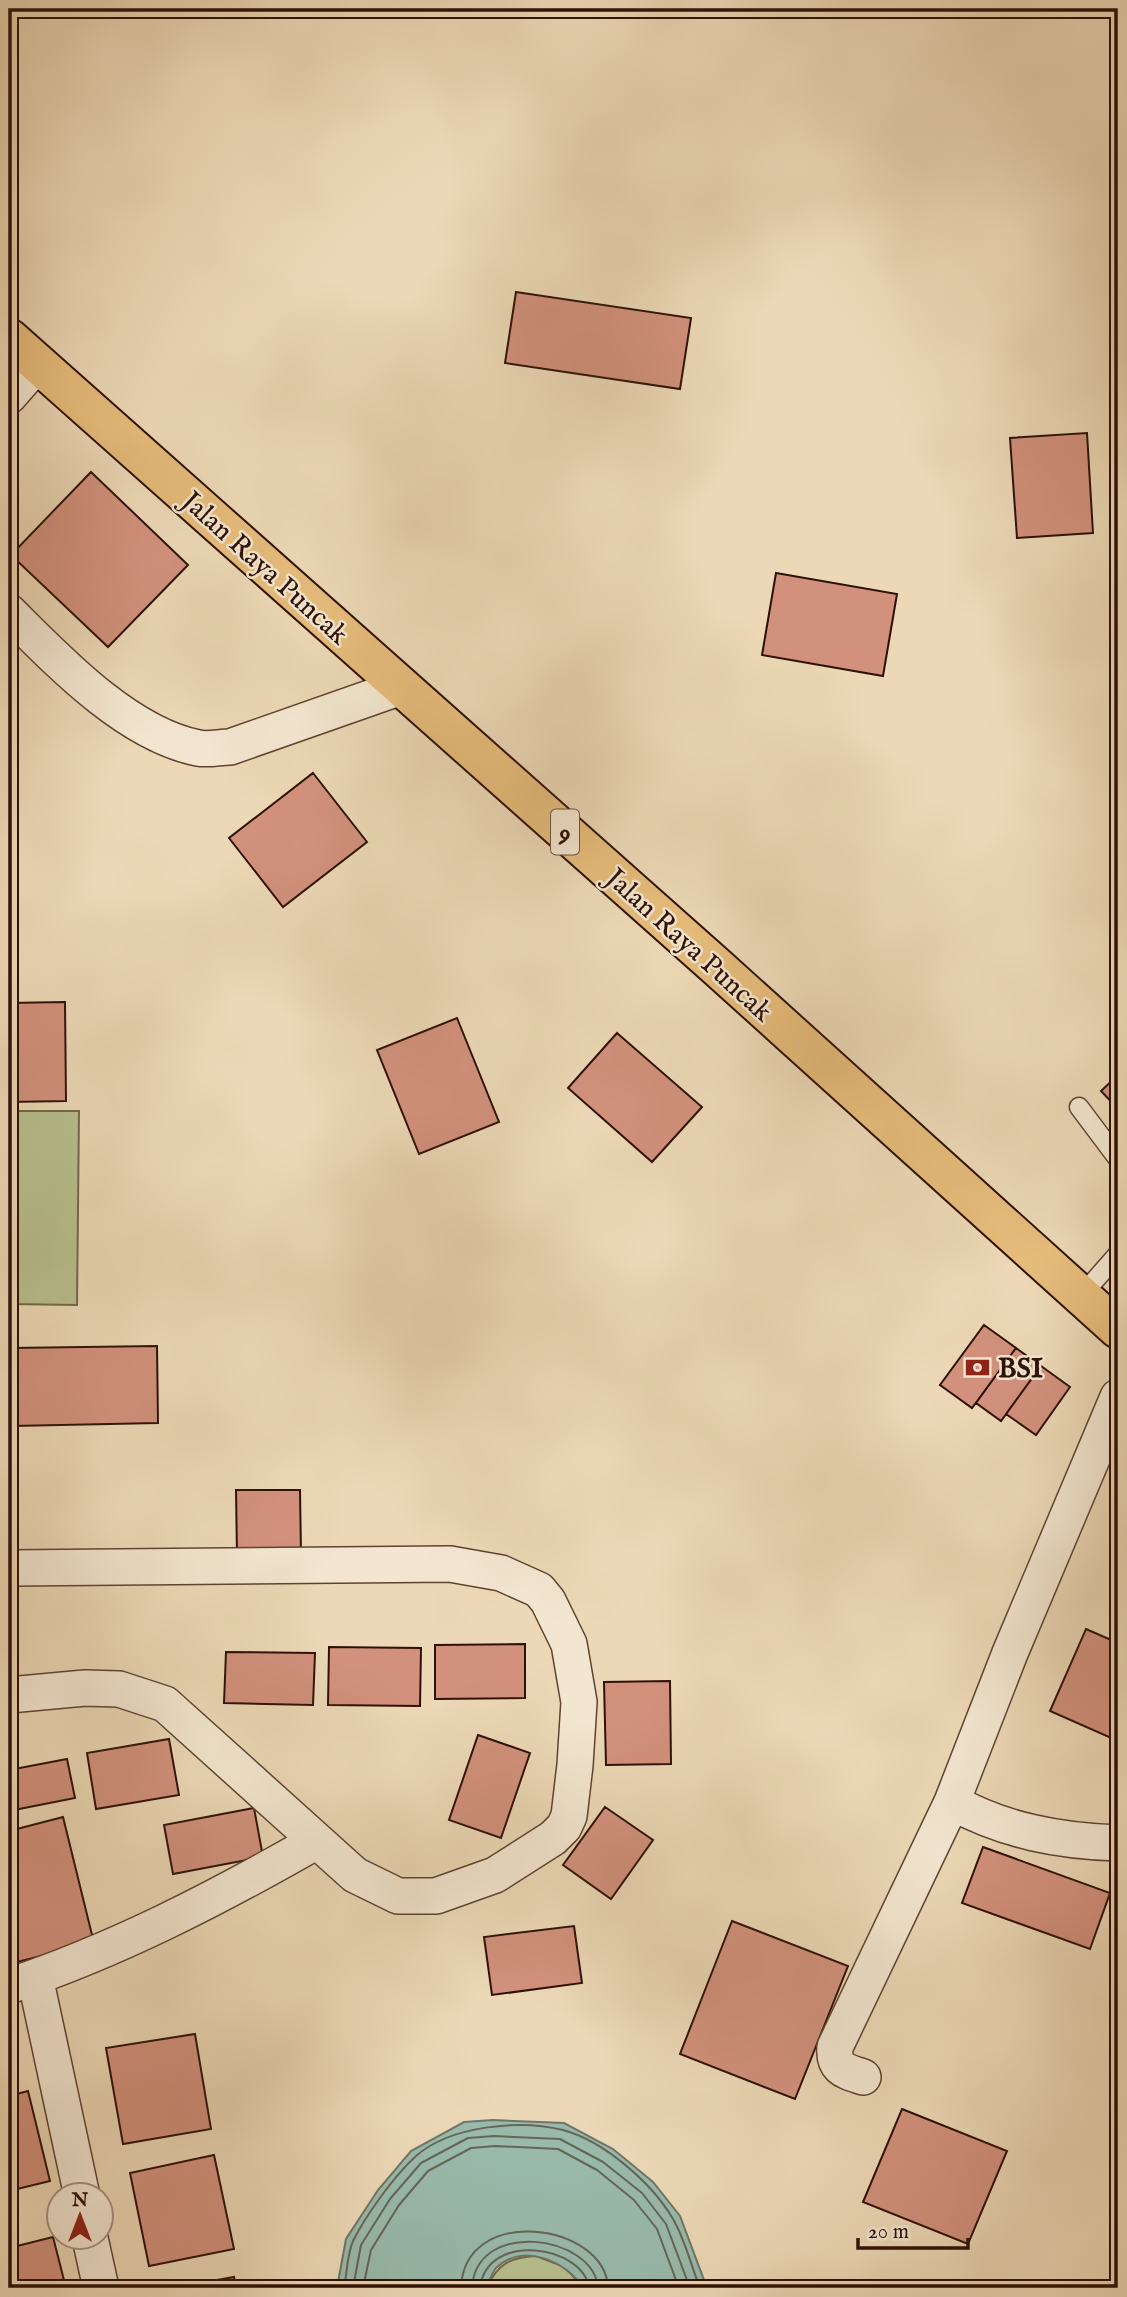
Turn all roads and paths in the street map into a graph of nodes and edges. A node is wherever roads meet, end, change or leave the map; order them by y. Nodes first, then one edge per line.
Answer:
1 (9, 338) edge
2 (37, 364) junction
3 (9, 396) edge
4 (9, 612) edge
5 (401, 687) junction
6 (1079, 1107) dead end
7 (1118, 1159) edge
8 (1118, 1254) edge
9 (1081, 1296) junction
10 (1118, 1329) edge
11 (1118, 1397) edge
12 (9, 1568) edge
13 (9, 1695) edge
14 (952, 1802) junction
15 (315, 1842) junction
16 (1118, 1843) edge
17 (22, 1982) edge
18 (863, 2077) dead end
19 (78, 2182) edge
20 (93, 2252) edge
21 (101, 2288) edge

1 - 2 highway, Jalan Raya Puncak / 9
2 - 3 street
2 - 5 highway, Jalan Raya Puncak / 9
4 - 5 street
5 - 9 highway, Jalan Raya Puncak / 9
6 - 7 lane
8 - 9 lane
9 - 10 highway, Jalan Raya Puncak / 9
11 - 14 street
12 - 15 street
13 - 15 street
14 - 16 street
14 - 18 street
15 - 17 street
17 - 19 street
20 - 21 street

